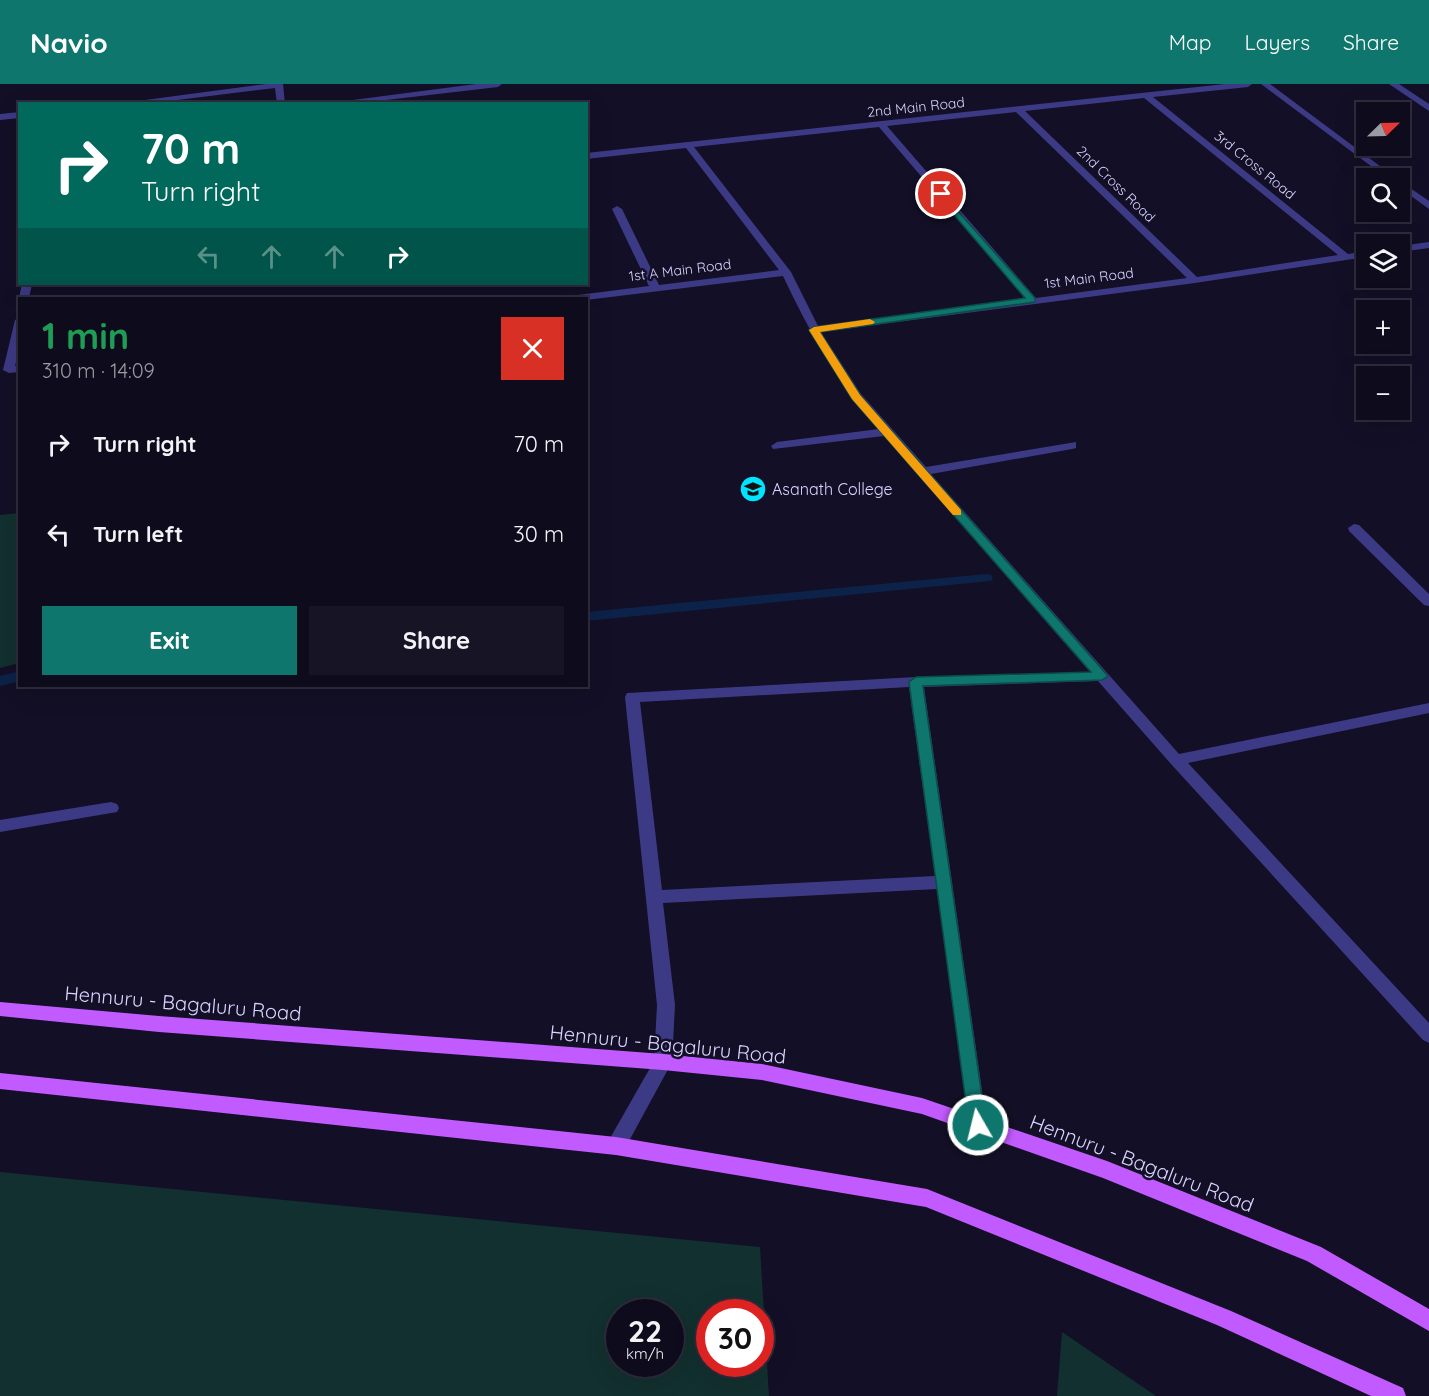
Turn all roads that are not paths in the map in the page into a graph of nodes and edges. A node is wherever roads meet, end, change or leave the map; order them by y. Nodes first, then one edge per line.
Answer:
1 (498, 84) edge
2 (1248, 84) edge
3 (1265, 84) edge
4 (1393, 84) edge
5 (279, 85) edge
6 (1146, 94) junction
7 (136, 102) edge
8 (281, 102) edge
9 (343, 102) edge
10 (1429, 108) edge
11 (1018, 109) junction
12 (18, 115) edge
13 (0, 117) edge
14 (881, 124) junction
15 (688, 146) junction
16 (588, 156) edge
17 (1378, 168) edge
18 (1410, 192) edge
19 (1429, 206) edge
20 (616, 209) dead end
21 (1429, 245) edge
22 (1410, 248) edge
23 (1356, 256) edge
24 (1346, 257) junction
25 (786, 272) junction
26 (1195, 280) junction
27 (656, 288) junction
28 (586, 297) edge
29 (1032, 300) junction
30 (18, 329) edge
31 (814, 330) junction
32 (18, 369) edge
33 (886, 432) junction
34 (1072, 445) dead end
35 (777, 446) dead end
36 (921, 472) junction
37 (1354, 528) dead end
38 (1423, 589) edge
39 (1429, 602) edge
40 (1102, 676) junction
41 (916, 682) junction
42 (1429, 708) edge
43 (1176, 760) junction
44 (111, 808) dead end
45 (0, 826) edge
46 (944, 882) junction
47 (654, 897) junction
48 (0, 1009) edge
49 (1429, 1035) edge
50 (663, 1062) junction
51 (0, 1081) edge
52 (978, 1125) junction
53 (616, 1146) junction
54 (1429, 1321) edge
55 (1395, 1396) edge

1 - 9 street
2 - 6 street, 2nd Main Road
3 - 17 street
4 - 10 street
5 - 7 street
5 - 8 street
6 - 11 street, 2nd Main Road
6 - 24 street, 3rd Cross Road
11 - 14 street, 2nd Main Road
11 - 26 street, 2nd Cross Road
12 - 13 street
14 - 15 street, 2nd Main Road
14 - 29 street
15 - 16 street, 2nd Main Road
15 - 25 street
18 - 19 street
20 - 27 street
21 - 22 street
23 - 24 street, 1st Main Road
24 - 26 street, 1st Main Road
25 - 27 street, 1st A Main Road
25 - 31 street
26 - 29 street, 1st Main Road
27 - 28 street, 1st A Main Road
29 - 31 street, 1st Main Road
30 - 32 street
31 - 33 street
33 - 35 street
33 - 36 street
34 - 36 street
36 - 40 street
37 - 38 street
38 - 39 street
40 - 41 street
40 - 43 street
41 - 46 street
41 - 47 street
42 - 43 street
43 - 49 street
44 - 45 street
46 - 47 street
46 - 52 street
47 - 50 street
48 - 50 main road, Hennuru - Bagaluru Road
50 - 52 main road, Hennuru - Bagaluru Road
50 - 53 street
51 - 53 main road
52 - 54 main road, Hennuru - Bagaluru Road
53 - 55 main road

